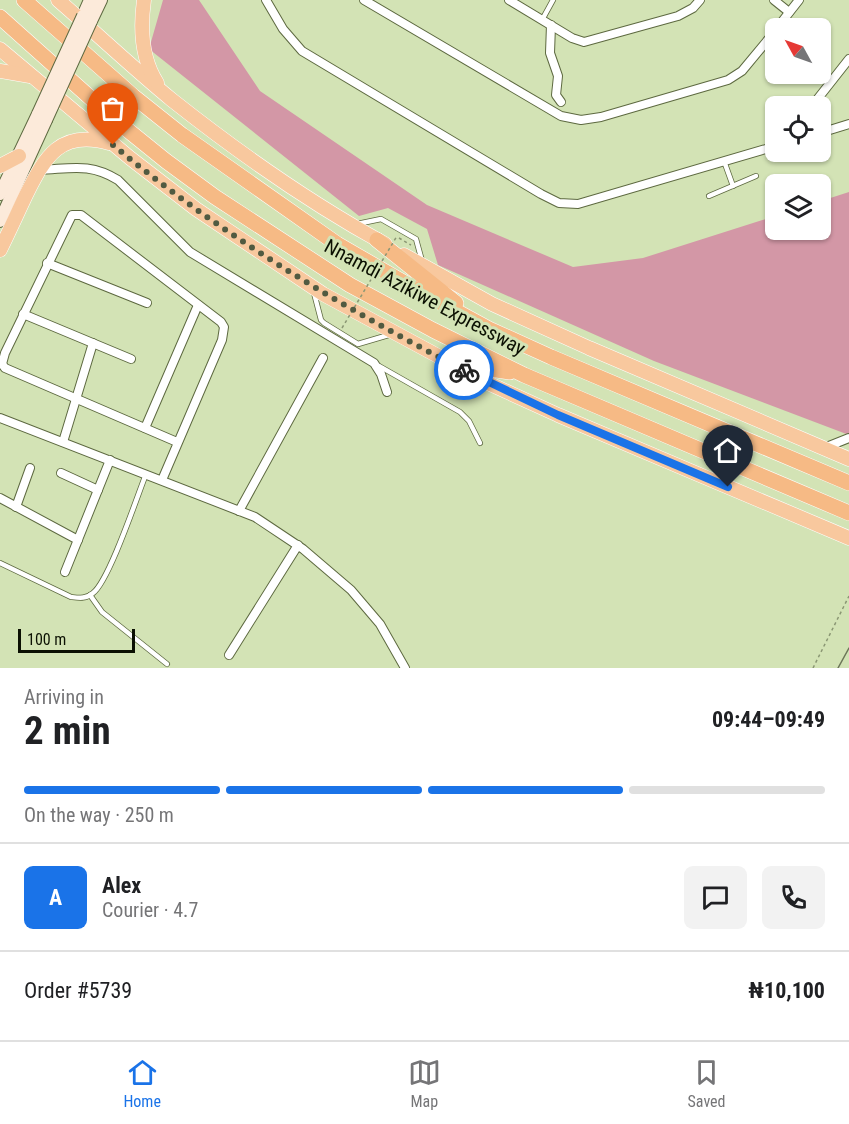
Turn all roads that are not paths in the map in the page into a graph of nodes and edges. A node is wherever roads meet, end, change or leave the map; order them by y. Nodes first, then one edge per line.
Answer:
1 (24, 0) edge
2 (58, 0) edge
3 (90, 0) edge
4 (101, 0) edge
5 (144, 0) edge
6 (266, 0) edge
7 (364, 0) edge
8 (509, 0) edge
9 (553, 0) edge
10 (700, 0) edge
11 (774, 0) edge
12 (800, 0) edge
13 (789, 12) junction
14 (0, 17) edge
15 (87, 18) junction
16 (784, 18) edge
17 (542, 20) junction
18 (551, 25) junction
19 (765, 43) edge
20 (0, 49) edge
21 (849, 59) edge
22 (0, 71) edge
23 (33, 77) junction
24 (163, 92) junction
25 (820, 96) edge
26 (561, 102) dead end
27 (42, 117) junction
28 (849, 124) edge
29 (831, 130) edge
30 (113, 145) junction
31 (765, 149) edge
32 (19, 156) junction
33 (724, 161) junction
34 (0, 166) edge
35 (38, 171) junction
36 (756, 176) dead end
37 (733, 186) junction
38 (0, 194) edge
39 (709, 196) dead end
40 (0, 221) edge
41 (351, 225) junction
42 (377, 240) junction
43 (0, 250) edge
44 (47, 263) junction
45 (424, 266) junction
46 (313, 287) junction
47 (147, 303) dead end
48 (198, 305) junction
49 (23, 314) junction
50 (489, 330) junction
51 (394, 333) junction
52 (93, 343) junction
53 (323, 358) dead end
54 (131, 359) dead end
55 (374, 363) junction
56 (450, 363) junction
57 (524, 375) junction
58 (387, 392) dead end
59 (76, 399) junction
60 (0, 418) edge
61 (146, 428) junction
62 (849, 438) edge
63 (63, 442) junction
64 (177, 442) junction
65 (480, 443) dead end
66 (823, 448) junction
67 (849, 459) edge
68 (110, 460) junction
69 (30, 468) dead end
70 (61, 473) dead end
71 (146, 474) junction
72 (162, 480) junction
73 (849, 483) edge
74 (98, 490) junction
75 (0, 498) edge
76 (16, 507) junction
77 (239, 511) junction
78 (849, 513) edge
79 (847, 537) edge
80 (78, 540) junction
81 (298, 545) junction
82 (0, 563) edge
83 (65, 572) dead end
84 (90, 596) junction
85 (229, 655) dead end
86 (167, 664) dead end
87 (405, 668) edge

1 - 50 highway, Nnamdi Azikiwe Expressway
2 - 24 highway, Nnamdi Azikiwe Expressway
3 - 15 main road
4 - 15 main road
5 - 24 highway
6 - 33 street
7 - 19 street
8 - 17 street
9 - 17 lane
10 - 18 street
11 - 13 street
12 - 13 street
13 - 16 street
14 - 57 highway, Nnamdi Azikiwe Expressway
15 - 27 main road, bridge
17 - 18 street
18 - 26 street
20 - 23 highway
21 - 25 street
22 - 23 highway
23 - 30 highway
24 - 41 highway, Nnamdi Azikiwe Expressway
27 - 32 main road
27 - 40 main road
28 - 29 street
30 - 35 highway
30 - 46 highway
31 - 33 street
32 - 34 highway
32 - 38 main road
33 - 37 lane
35 - 43 highway
35 - 55 street
36 - 37 lane
37 - 39 lane
41 - 42 highway, Nnamdi Azikiwe Expressway
41 - 45 lane
42 - 45 highway, Nnamdi Azikiwe Expressway
42 - 50 highway
44 - 47 street
44 - 48 street
44 - 49 street
45 - 66 highway, Nnamdi Azikiwe Expressway
46 - 51 highway
46 - 51 lane
48 - 61 street
48 - 64 street
49 - 52 street
49 - 59 street
50 - 73 highway, Nnamdi Azikiwe Expressway
51 - 56 highway
52 - 54 street
52 - 59 street
53 - 77 street
55 - 58 street
55 - 65 lane
56 - 57 highway
56 - 79 highway
57 - 78 highway, Nnamdi Azikiwe Expressway
59 - 61 street
59 - 63 street
60 - 63 street
61 - 64 street
62 - 66 street
63 - 68 street
64 - 72 street
66 - 67 highway, Nnamdi Azikiwe Expressway
68 - 71 street
68 - 74 street
69 - 76 street
70 - 74 street
71 - 72 street
71 - 84 lane
72 - 77 street
74 - 80 street
75 - 76 street
76 - 80 street
77 - 81 street
80 - 83 street
81 - 85 street
81 - 87 street
82 - 84 lane
84 - 86 lane

